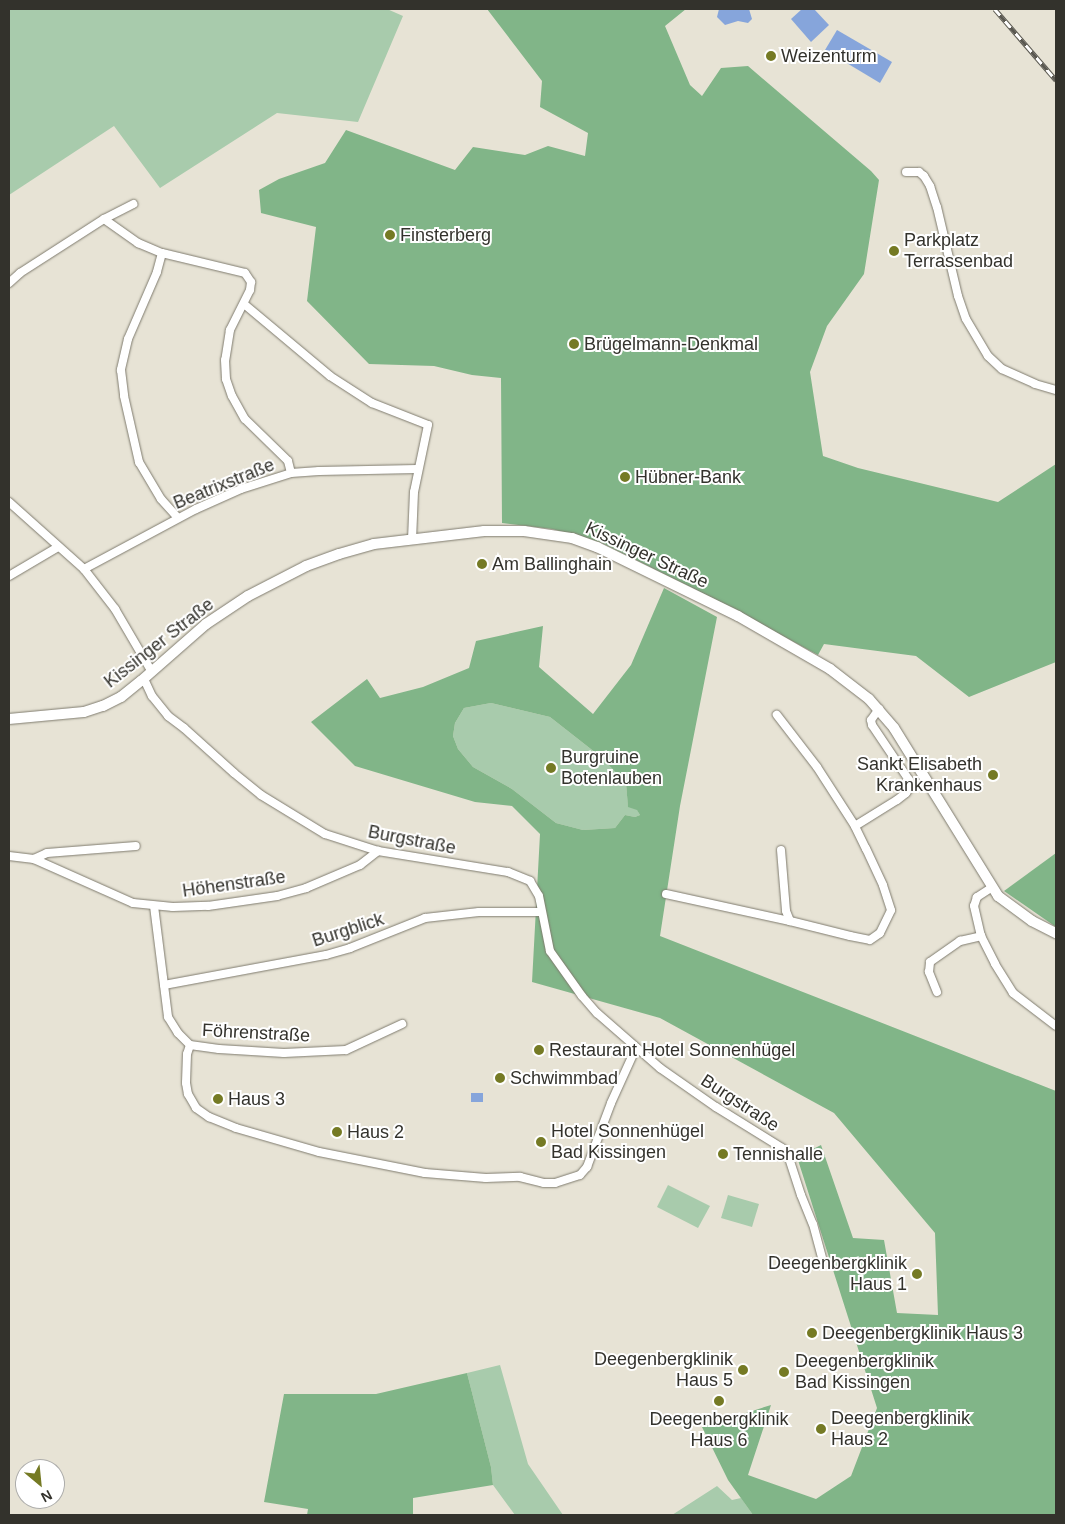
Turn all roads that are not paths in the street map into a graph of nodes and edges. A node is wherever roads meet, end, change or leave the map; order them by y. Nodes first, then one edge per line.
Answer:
1 (906, 172) dead end
2 (133, 204) dead end
3 (104, 219) junction
4 (162, 253) junction
5 (9, 283) edge
6 (244, 304) junction
7 (1056, 390) edge
8 (417, 469) junction
9 (291, 473) junction
10 (9, 502) edge
11 (178, 518) junction
12 (412, 539) junction
13 (58, 547) junction
14 (84, 569) junction
15 (9, 576) edge
16 (148, 676) junction
17 (879, 709) junction
18 (777, 715) dead end
19 (9, 719) edge
20 (855, 826) junction
21 (136, 846) dead end
22 (781, 850) dead end
23 (378, 851) junction
24 (9, 856) edge
25 (34, 859) junction
26 (991, 888) junction
27 (666, 894) dead end
28 (154, 906) junction
29 (541, 912) junction
30 (790, 921) junction
31 (1056, 933) edge
32 (981, 936) junction
33 (164, 985) junction
34 (937, 992) dead end
35 (402, 1024) dead end
36 (1056, 1026) edge
37 (190, 1045) junction
38 (636, 1048) junction
39 (822, 1258) dead end

1 - 7 street
2 - 3 street
3 - 4 street
3 - 5 street
4 - 6 street
4 - 11 street
6 - 8 street
6 - 9 street
8 - 9 street, Beatrixstraße
8 - 12 street
9 - 11 street, Beatrixstraße
10 - 13 street, Burgstraße
11 - 14 street, Beatrixstraße
12 - 16 street, Kissinger Straße
12 - 17 street, Kissinger Straße
13 - 14 street, Burgstraße
13 - 15 street
14 - 16 street, Burgstraße
16 - 19 street, Kissinger Straße
16 - 23 street, Burgstraße
17 - 20 street
17 - 26 street, Kissinger Straße
18 - 20 street
20 - 30 street
21 - 25 street, Höhenstraße
22 - 30 street
23 - 28 street, Höhenstraße
23 - 29 street, Burgstraße
24 - 25 street, Höhenstraße
25 - 28 street, Höhenstraße
26 - 31 street, Kissinger Straße
26 - 32 street
27 - 30 street
28 - 33 street, Föhrenstraße
29 - 33 street, Burgblick
29 - 38 street, Burgstraße
32 - 34 street
32 - 36 street
33 - 37 street, Föhrenstraße
35 - 37 street, Föhrenstraße
37 - 38 street
38 - 39 street, Burgstraße

